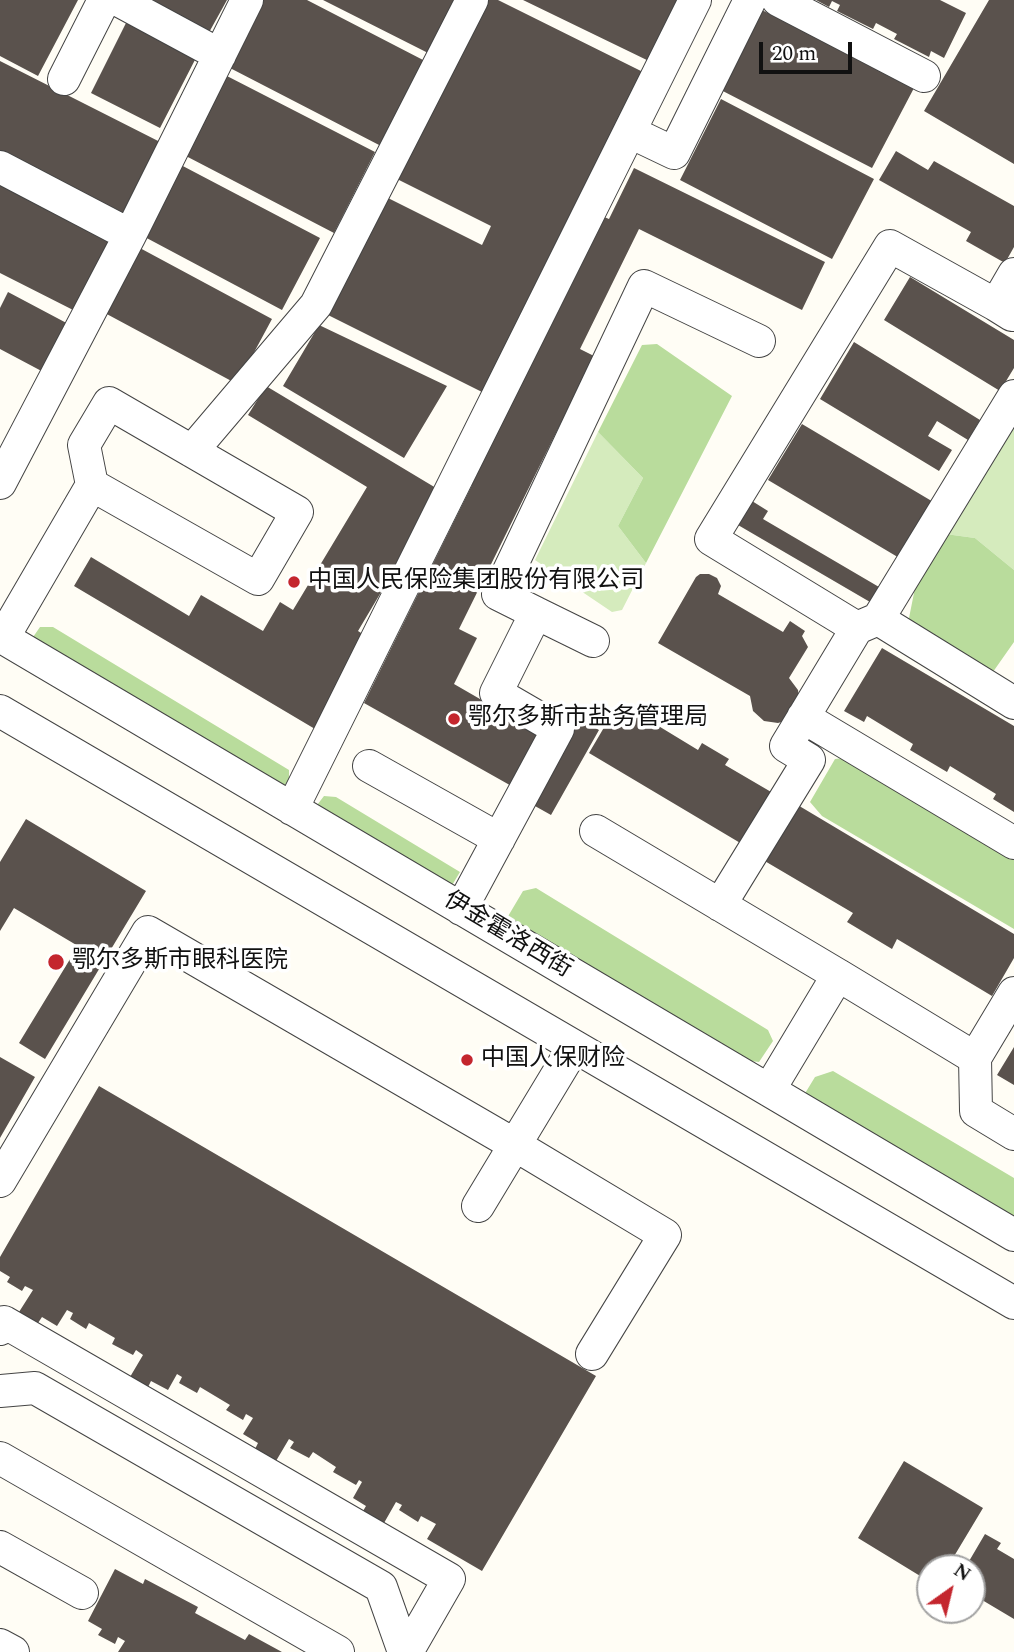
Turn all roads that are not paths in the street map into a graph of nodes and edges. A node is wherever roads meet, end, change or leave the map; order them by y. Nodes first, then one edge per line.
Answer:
1 (104, 0) edge
2 (118, 0) edge
3 (247, 0) edge
4 (472, 0) edge
5 (695, 0) edge
6 (750, 0) edge
7 (778, 0) edge
8 (220, 55) junction
9 (924, 76) dead end
10 (64, 79) dead end
11 (630, 132) junction
12 (0, 167) edge
13 (130, 235) junction
14 (1014, 274) edge
15 (1005, 311) edge
16 (759, 341) dead end
17 (1014, 396) edge
18 (192, 451) junction
19 (0, 483) edge
20 (92, 485) junction
21 (536, 613) junction
22 (868, 623) junction
23 (2, 637) edge
24 (593, 641) dead end
25 (1014, 703) edge
26 (803, 717) junction
27 (4, 718) edge
28 (369, 766) dead end
29 (292, 809) junction
30 (596, 831) dead end
31 (499, 839) junction
32 (1014, 843) edge
33 (720, 905) junction
34 (461, 909) junction
35 (838, 975) junction
36 (1014, 993) edge
37 (574, 1046) junction
38 (975, 1058) junction
39 (769, 1090) junction
40 (1014, 1134) edge
41 (515, 1145) junction
42 (0, 1181) edge
43 (478, 1206) dead end
44 (1014, 1235) edge
45 (1014, 1303) edge
46 (0, 1329) edge
47 (592, 1354) dead end
48 (0, 1391) edge
49 (0, 1458) edge
50 (0, 1547) edge
51 (82, 1593) dead end
52 (0, 1645) edge
53 (13, 1652) edge
54 (338, 1652) edge
55 (406, 1652) edge

1 - 10 street
2 - 8 street
3 - 8 street
4 - 18 street
5 - 11 street
6 - 11 street
7 - 9 street
8 - 13 street
11 - 29 street
12 - 13 street
13 - 19 street
14 - 15 street
15 - 22 street
16 - 21 street
17 - 22 street
18 - 20 street
18 - 20 street
20 - 23 street
21 - 24 street
21 - 31 street
22 - 25 street
22 - 26 street
23 - 29 street, 伊金霍洛西街
26 - 32 street
26 - 33 street
27 - 37 street
28 - 31 street
29 - 34 street, 伊金霍洛西街
30 - 33 street
31 - 34 street
33 - 35 street
34 - 39 street, 伊金霍洛西街
35 - 38 street
35 - 39 street
36 - 38 street
37 - 41 street
37 - 45 street
38 - 40 street
39 - 44 street, 伊金霍洛西街
41 - 42 street
41 - 43 street
41 - 47 street
46 - 55 street
48 - 55 street
49 - 54 street
50 - 51 street
52 - 53 street

